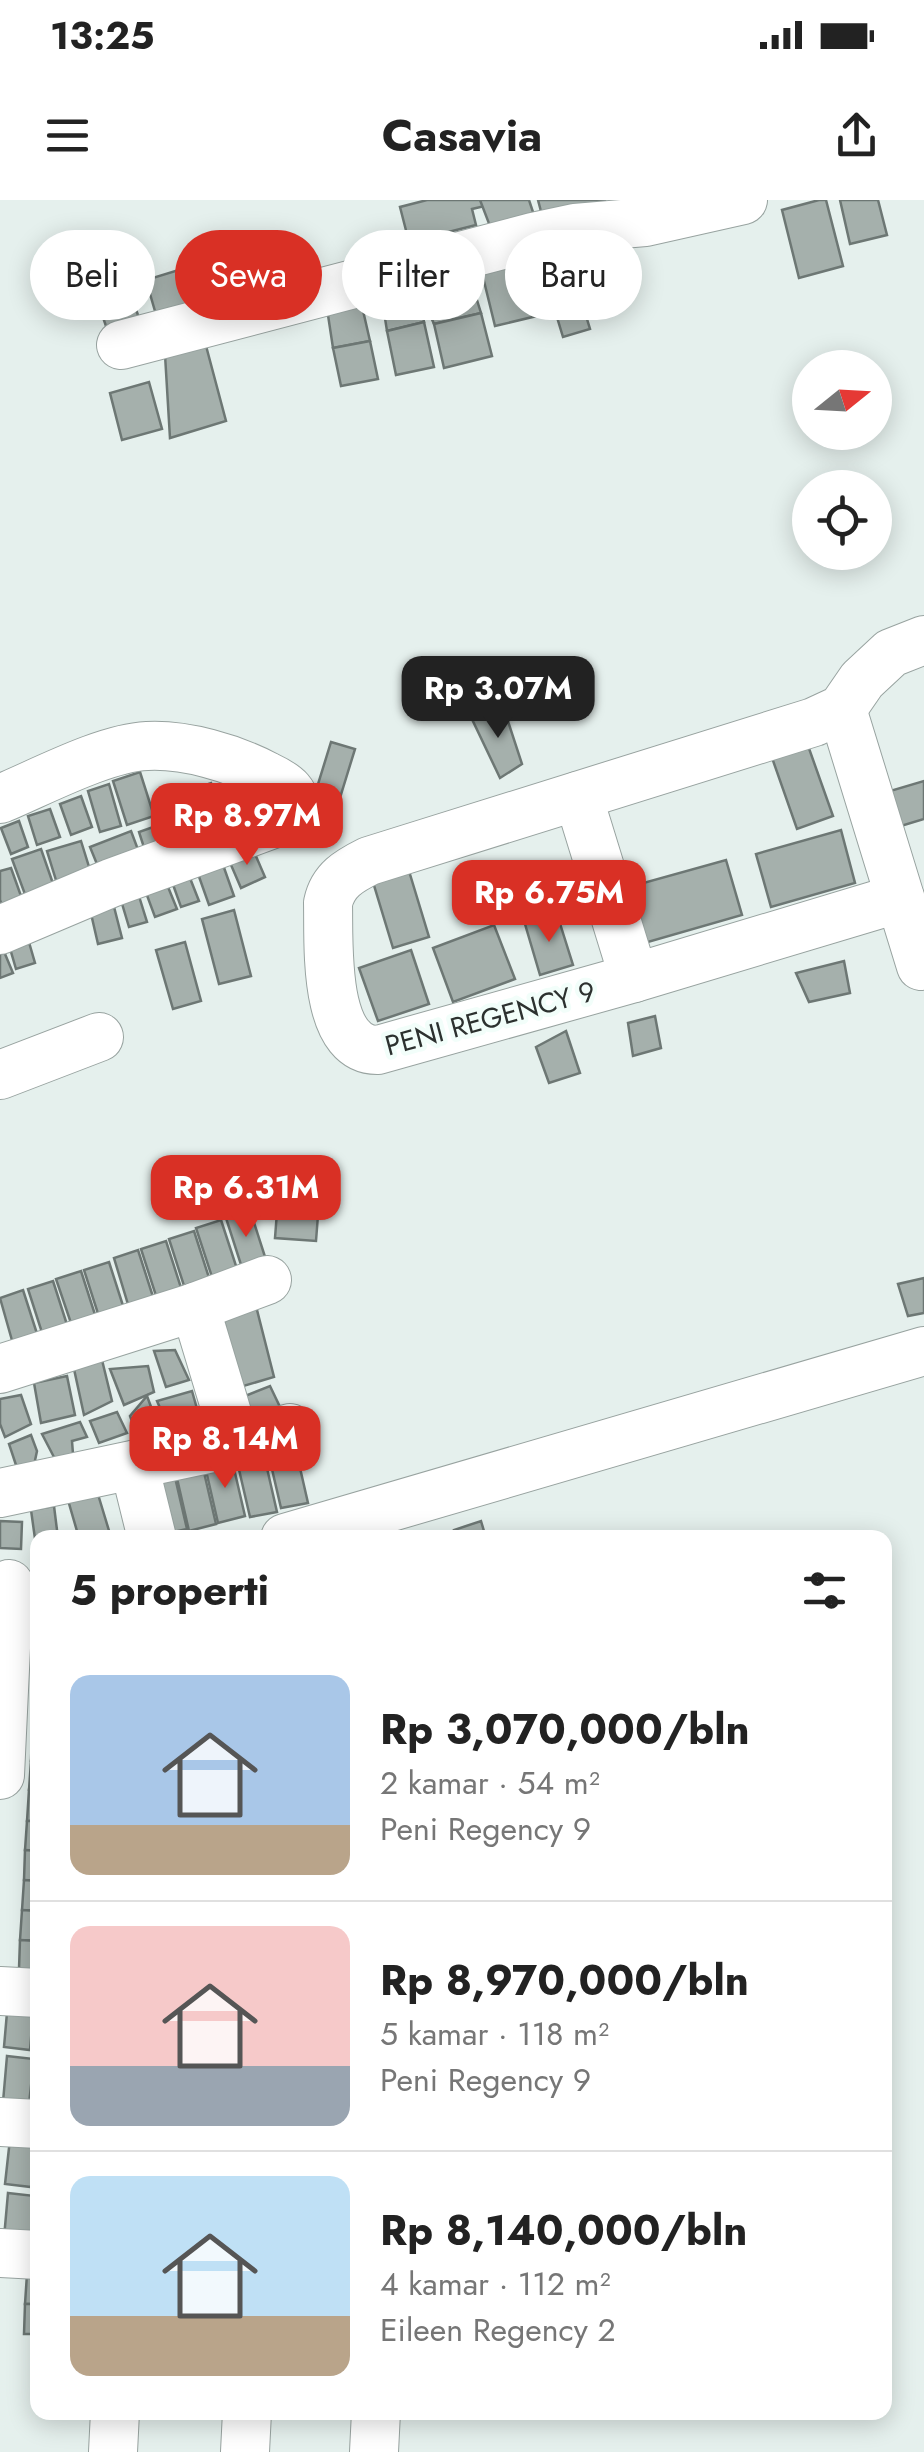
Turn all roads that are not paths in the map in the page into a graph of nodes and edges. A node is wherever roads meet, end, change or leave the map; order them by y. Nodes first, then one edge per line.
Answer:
1 (744, 200) edge
2 (122, 344) dead end
3 (924, 640) edge
4 (842, 709) junction
5 (578, 796) junction
6 (0, 799) edge
7 (900, 898) junction
8 (0, 930) edge
9 (921, 966) dead end
10 (634, 978) junction
11 (99, 1038) dead end
12 (0, 1076) edge
13 (266, 1280) dead end
14 (195, 1307) junction
15 (924, 1351) edge
16 (0, 1370) edge
17 (290, 1428) dead end
18 (236, 1444) junction
19 (121, 1468) junction
20 (1, 1487) edge
21 (125, 1530) edge
22 (148, 1530) edge
23 (312, 1530) edge
24 (16, 1584) edge
25 (0, 1775) edge
26 (0, 1991) edge
27 (30, 1993) edge
28 (0, 2122) edge
29 (30, 2124) edge
30 (0, 2252) edge
31 (30, 2254) edge
32 (115, 2420) edge
33 (247, 2420) edge
34 (376, 2420) edge
35 (113, 2452) edge
36 (245, 2452) edge
37 (374, 2452) edge

1 - 2 street
3 - 4 street, PENI REGENCY 9
4 - 5 street, PENI REGENCY 9
4 - 7 street
5 - 10 street, PENI REGENCY 9
5 - 10 street, PENI REGENCY 9
6 - 8 street
7 - 9 street
7 - 10 street, PENI REGENCY 9
11 - 12 street
13 - 14 street
14 - 16 street
14 - 18 street
15 - 23 street
17 - 18 street
18 - 19 street
19 - 20 street
19 - 21 street
19 - 22 street
24 - 25 street
26 - 27 street
28 - 29 street
30 - 31 street
32 - 35 street
33 - 36 street
34 - 37 street

